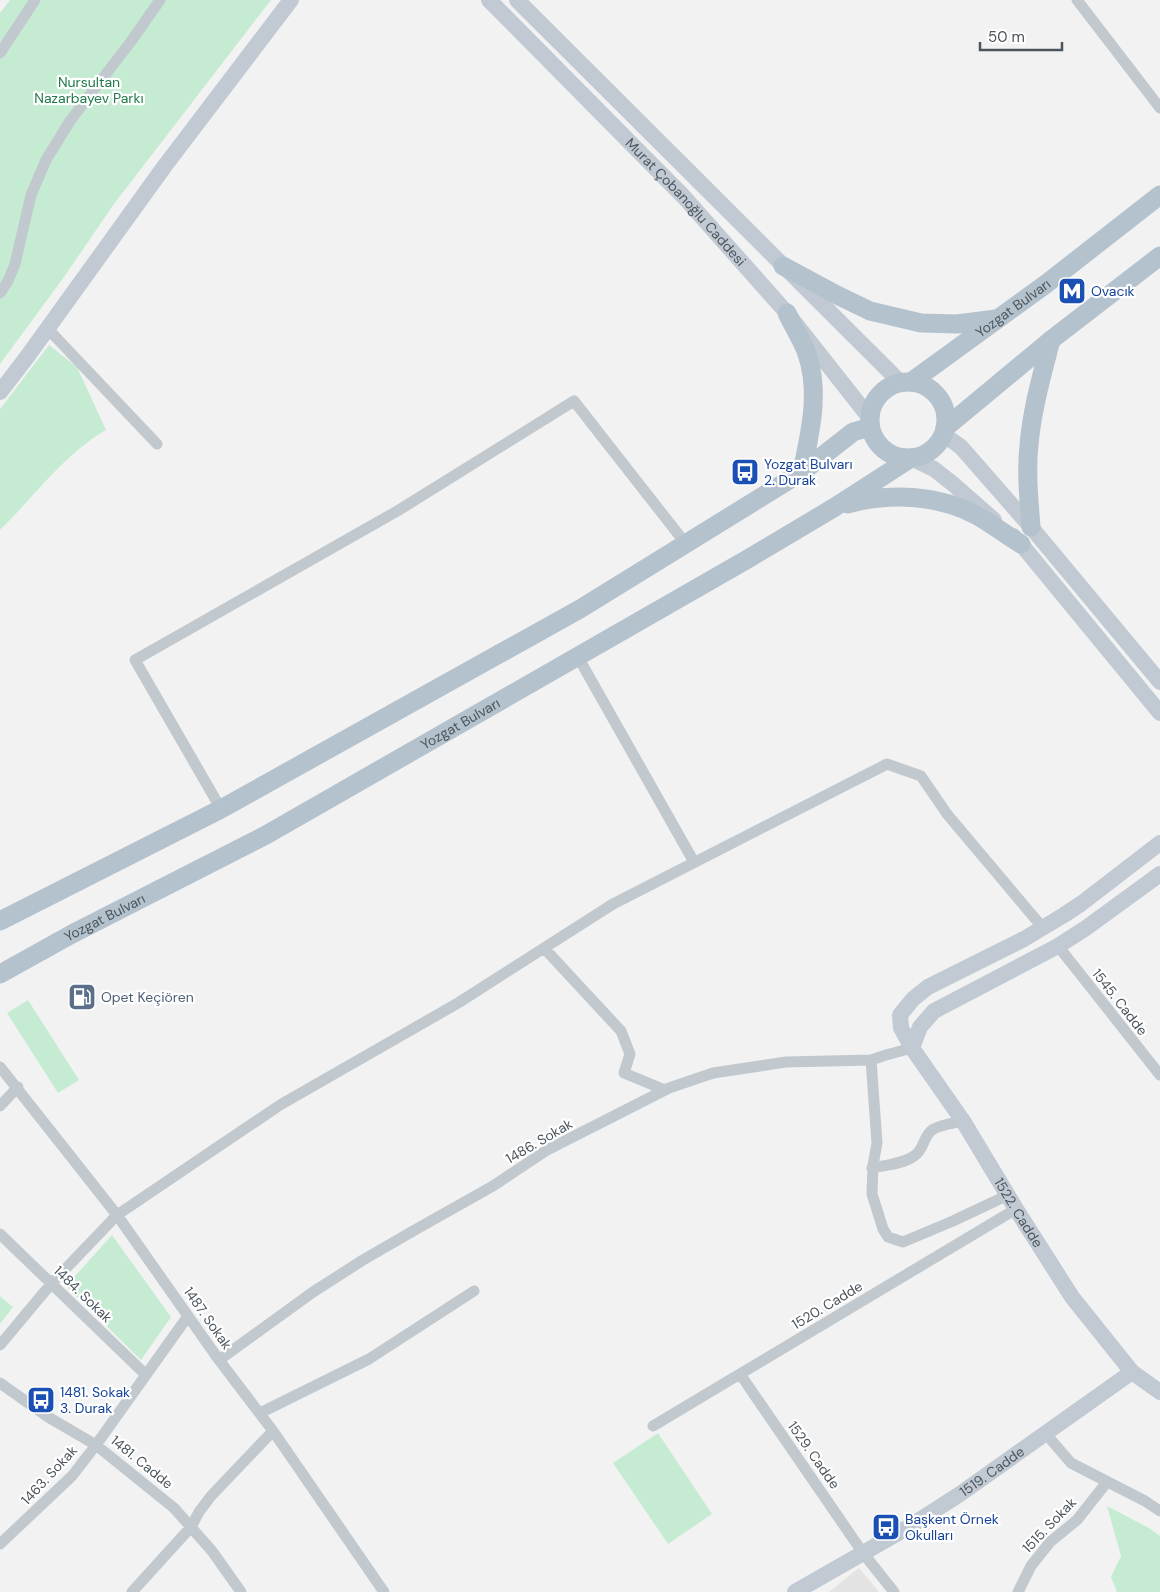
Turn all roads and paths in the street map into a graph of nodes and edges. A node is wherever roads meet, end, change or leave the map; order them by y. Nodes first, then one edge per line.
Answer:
1 (35, 0) edge
2 (160, 0) edge
3 (291, 0) edge
4 (489, 0) edge
5 (517, 0) edge
6 (1077, 0) edge
7 (0, 53) edge
8 (1160, 108) edge
9 (1160, 195) edge
10 (1160, 256) edge
11 (783, 266) junction
12 (0, 293) edge
13 (787, 313) junction
14 (997, 319) junction
15 (48, 328) junction
16 (1052, 340) junction
17 (906, 382) junction
18 (0, 392) edge
19 (870, 422) junction
20 (944, 431) junction
21 (157, 444) dead end
22 (911, 458) junction
23 (802, 472) junction
24 (835, 507) junction
25 (1030, 527) junction
26 (686, 544) junction
27 (1022, 544) junction
28 (578, 657) junction
29 (1160, 682) edge
30 (1160, 713) edge
31 (221, 810) junction
32 (1160, 843) edge
33 (694, 862) junction
34 (1160, 874) edge
35 (0, 920) edge
36 (1043, 928) junction
37 (1058, 946) junction
38 (544, 948) junction
39 (0, 974) edge
40 (912, 1048) junction
41 (871, 1060) junction
42 (0, 1067) edge
43 (1160, 1075) edge
44 (18, 1087) junction
45 (665, 1090) junction
46 (0, 1106) edge
47 (962, 1121) junction
48 (872, 1168) junction
49 (1008, 1195) junction
50 (1016, 1209) junction
51 (117, 1216) junction
52 (0, 1234) edge
53 (51, 1284) junction
54 (474, 1290) dead end
55 (188, 1316) junction
56 (0, 1345) edge
57 (219, 1360) junction
58 (1132, 1372) junction
59 (740, 1374) junction
60 (146, 1375) junction
61 (0, 1382) edge
62 (1160, 1392) edge
63 (260, 1413) junction
64 (653, 1426) dead end
65 (273, 1431) junction
66 (1046, 1434) junction
67 (96, 1445) junction
68 (1107, 1482) junction
69 (1160, 1511) edge
70 (191, 1528) junction
71 (0, 1544) edge
72 (863, 1553) junction
73 (132, 1592) edge
74 (240, 1592) edge
75 (384, 1592) edge
76 (795, 1592) edge
77 (894, 1592) edge
78 (1018, 1592) edge

1 - 7 street
2 - 12 street
3 - 15 main road
4 - 13 main road, Murat Çobanoğlu Caddesi
5 - 11 main road, Murat Çobanoğlu Caddesi
6 - 8 street
9 - 14 main road, Yozgat Bulvarı
10 - 16 main road
11 - 14 main road
11 - 17 main road, Murat Çobanoğlu Caddesi
13 - 19 main road, Murat Çobanoğlu Caddesi
13 - 23 main road
14 - 17 main road, Yozgat Bulvarı
15 - 18 main road
15 - 21 street
16 - 20 main road
16 - 25 main road
17 - 19 main road
17 - 20 main road
19 - 22 main road
19 - 23 main road
20 - 22 main road
20 - 25 main road
22 - 24 main road, Yozgat Bulvarı
22 - 27 main road
23 - 26 main road
24 - 27 main road
24 - 28 main road, Yozgat Bulvarı
25 - 29 main road
26 - 31 main road
26 - 31 street
27 - 30 main road
28 - 33 street
28 - 39 main road, Yozgat Bulvarı
31 - 35 main road
32 - 36 main road
33 - 36 street
33 - 38 street
34 - 37 main road
36 - 40 main road, 1522. Cadde
37 - 40 main road
37 - 43 street, 1545. Cadde
38 - 45 street
38 - 51 street
40 - 41 street, 1486. Sokak
40 - 47 main road, 1522. Cadde
41 - 45 street, 1486. Sokak
41 - 48 street
42 - 44 street, 1487. Sokak
44 - 46 street
44 - 51 street, 1487. Sokak
45 - 57 street, 1486. Sokak
47 - 48 street
47 - 49 main road, 1522. Cadde
48 - 49 street
49 - 50 main road, 1522. Cadde
50 - 58 main road, 1522. Cadde
50 - 59 street, 1520. Cadde
51 - 53 street
51 - 55 street, 1487. Sokak
52 - 53 street, 1484. Sokak
53 - 56 street
53 - 60 street, 1484. Sokak
54 - 63 street
55 - 57 street, 1487. Sokak
55 - 60 street
57 - 63 street, 1487. Sokak
58 - 62 main road, 1522. Cadde
58 - 66 main road, 1519. Cadde
59 - 64 street, 1520. Cadde
59 - 72 street, 1529. Cadde
60 - 67 street
61 - 67 street, 1481. Cadde
63 - 65 street, 1487. Sokak
65 - 70 street
65 - 75 street, 1487. Sokak
66 - 68 street
66 - 72 main road, 1519. Cadde
67 - 70 street, 1481. Cadde
67 - 71 street, 1463. Sokak
68 - 69 street
68 - 78 street, 1515. Sokak
70 - 73 street
70 - 74 street, 1481. Cadde
72 - 76 main road, 1519. Cadde
72 - 77 street, 1529. Cadde

